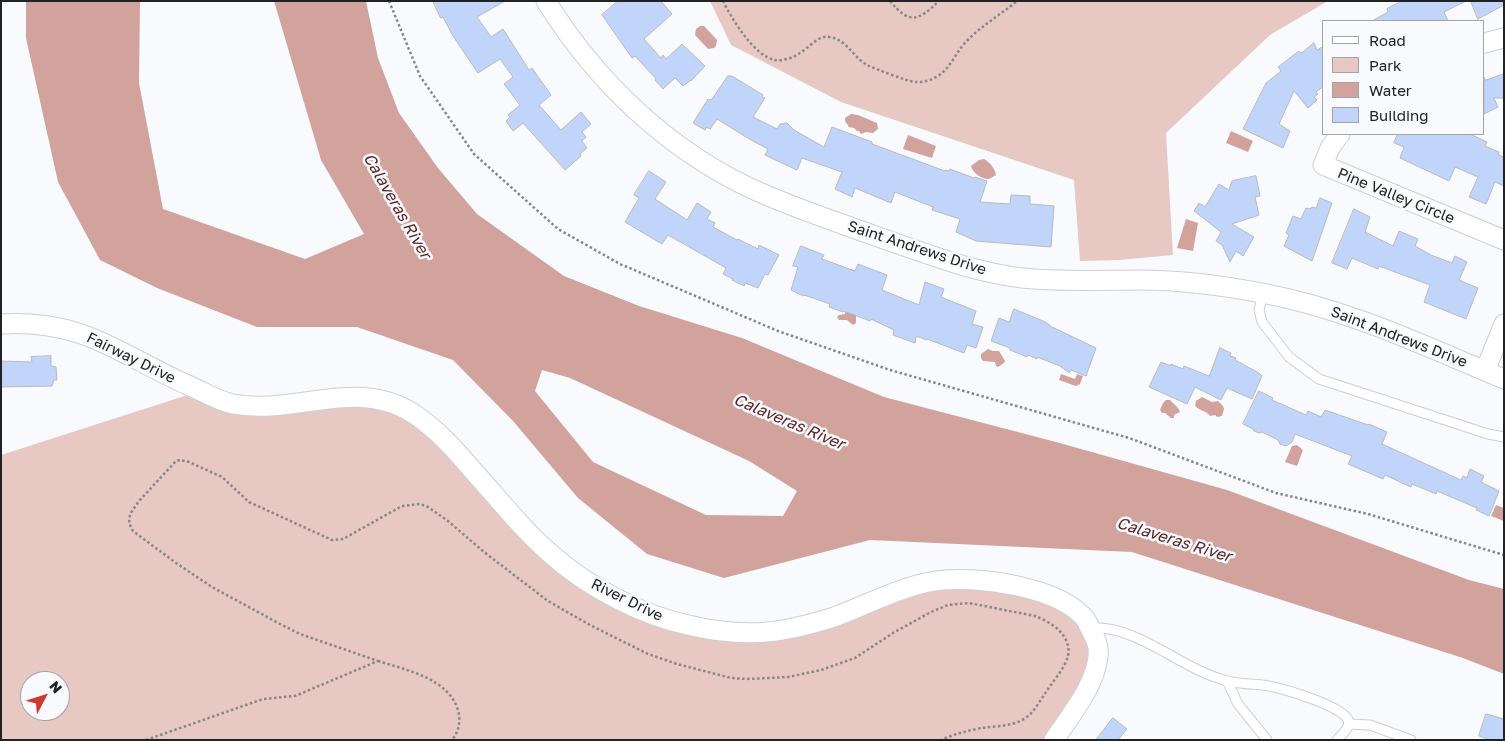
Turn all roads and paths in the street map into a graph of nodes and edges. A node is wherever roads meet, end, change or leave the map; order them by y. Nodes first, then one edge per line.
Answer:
1 (389, 1) edge
2 (546, 1) edge
3 (723, 1) edge
4 (890, 1) edge
5 (939, 1) edge
6 (1017, 1) edge
7 (1504, 38) edge
8 (1485, 43) edge
9 (1339, 135) edge
10 (1504, 240) edge
11 (1263, 294) junction
12 (1, 324) edge
13 (1504, 324) edge
14 (1484, 371) junction
15 (1504, 379) edge
16 (200, 391) joint
17 (1504, 437) edge
18 (1504, 555) edge
19 (1094, 634) junction
20 (378, 661) junction
21 (1227, 681) junction
22 (1349, 724) junction
23 (146, 740) edge
24 (452, 740) edge
25 (941, 740) edge
26 (1054, 740) edge
27 (1267, 740) edge
28 (1337, 740) edge
29 (1411, 740) edge

1 - 18 path
2 - 11 street, Saint Andrews Drive
3 - 6 path
4 - 5 path
7 - 8 street
9 - 10 street, Pine Valley Circle
11 - 14 street, Saint Andrews Drive
11 - 17 lane
12 - 16 street, Fairway Drive
13 - 14 street
14 - 15 street, Saint Andrews Drive
16 - 19 street, River Drive
19 - 21 lane
19 - 26 street
20 - 23 path
20 - 24 path
20 - 25 path
21 - 22 lane
21 - 27 lane
22 - 28 lane
22 - 29 lane

